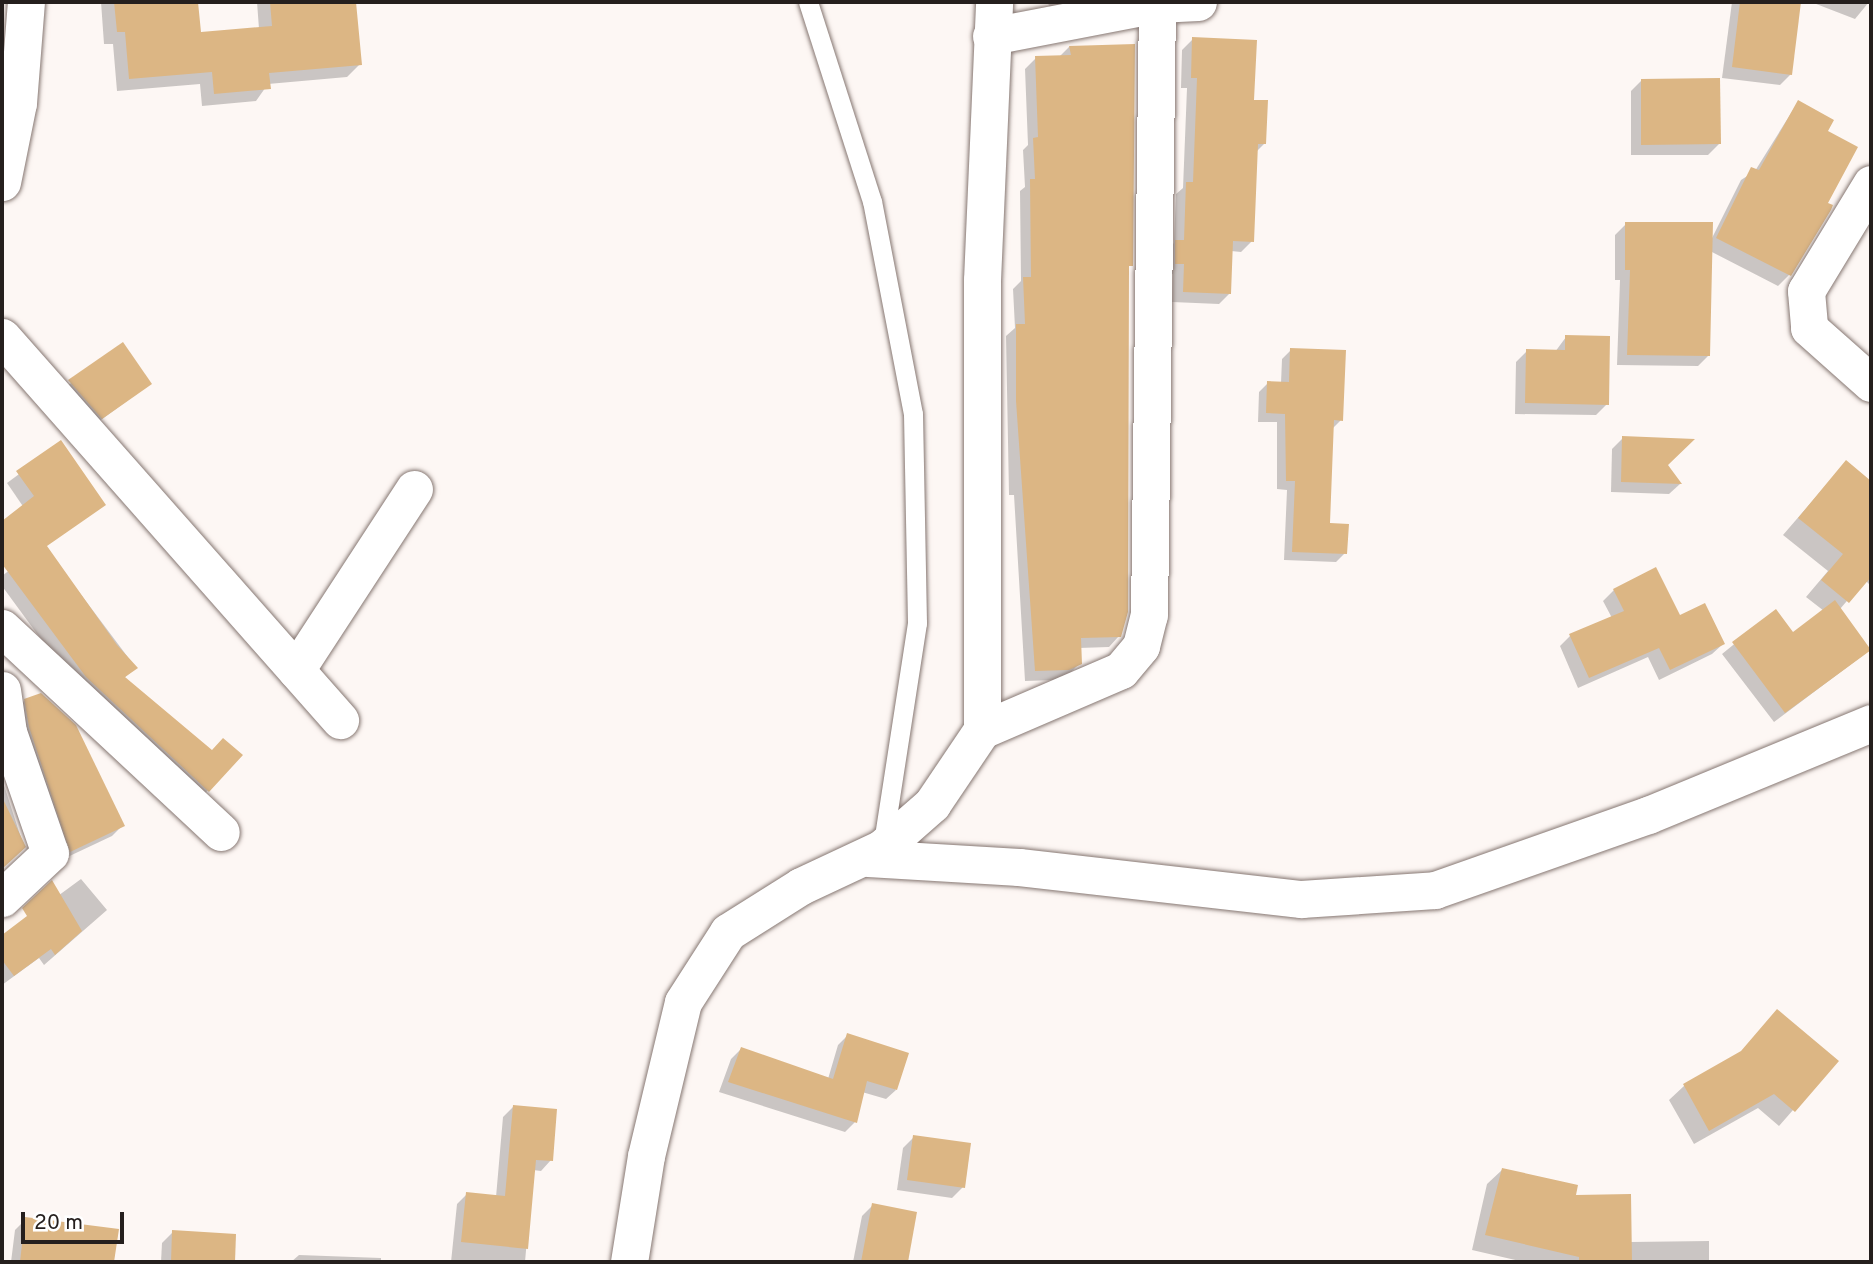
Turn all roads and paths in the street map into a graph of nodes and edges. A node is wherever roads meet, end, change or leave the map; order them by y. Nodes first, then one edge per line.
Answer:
1 (26, 2) edge
2 (808, 2) edge
3 (1198, 2) edge
4 (1157, 4) junction
5 (993, 19) edge
6 (10, 102) edge
7 (2, 182) edge
8 (1871, 184) edge
9 (2, 337) edge
10 (1871, 383) edge
11 (414, 489) dead end
12 (2, 628) edge
13 (296, 670) junction
14 (2, 690) edge
15 (340, 720) dead end
16 (1871, 723) edge
17 (982, 730) junction
18 (221, 832) dead end
19 (875, 853) junction
20 (2, 898) edge
21 (629, 1262) edge

1 - 6 street
2 - 19 lane
3 - 4 street
4 - 5 street
4 - 17 street
5 - 17 street
6 - 7 street
8 - 10 street
9 - 13 street
11 - 13 street
12 - 18 street
13 - 15 street
14 - 20 street
16 - 19 street
17 - 19 street
19 - 21 street

